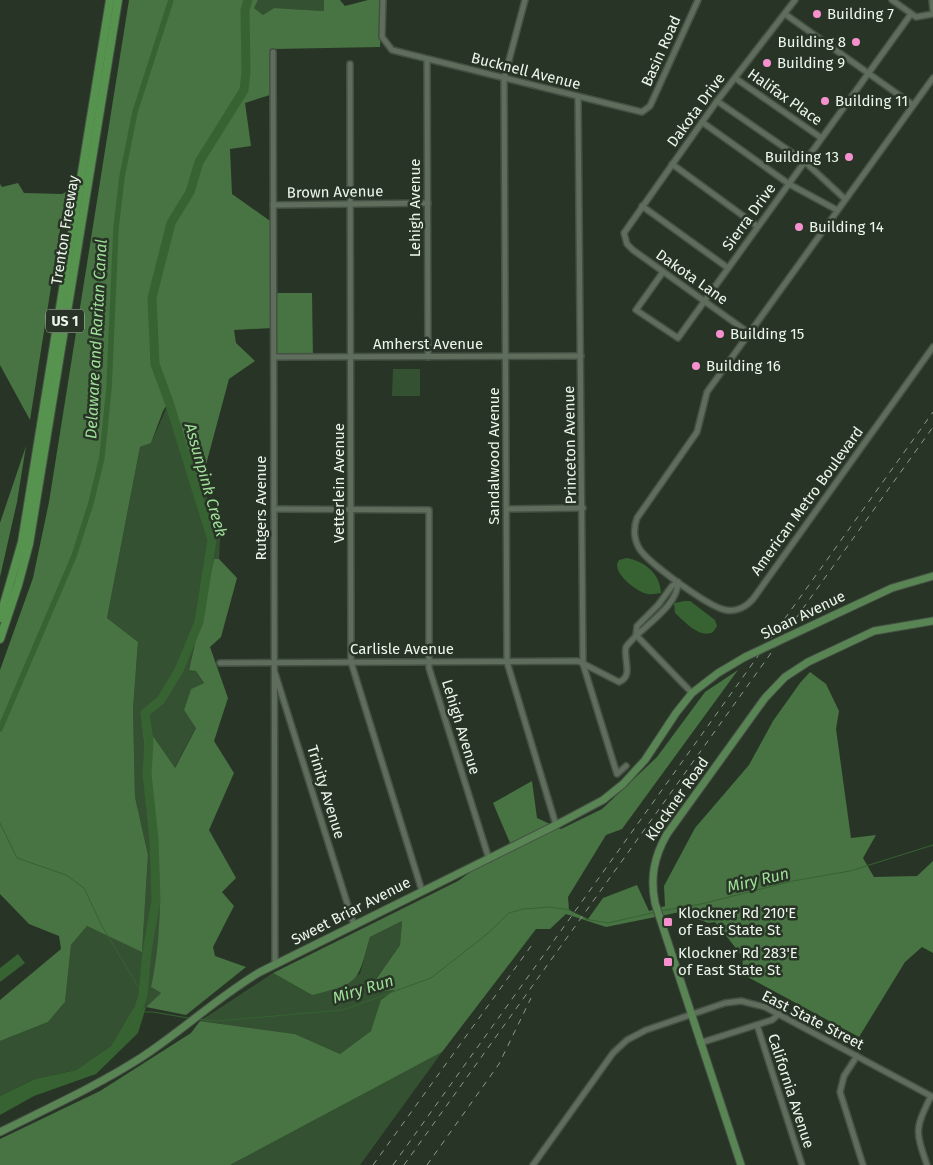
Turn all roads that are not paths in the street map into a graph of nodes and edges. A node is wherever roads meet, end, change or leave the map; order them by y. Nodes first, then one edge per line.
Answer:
1 (110, 0) edge
2 (118, 0) edge
3 (383, 0) edge
4 (524, 0) edge
5 (698, 0) edge
6 (795, 0) edge
7 (892, 0) edge
8 (932, 0) edge
9 (933, 13) edge
10 (785, 14) junction
11 (911, 14) junction
12 (273, 52) dead end
13 (427, 59) junction
14 (350, 64) dead end
15 (867, 74) junction
16 (735, 78) junction
17 (933, 78) edge
18 (504, 79) junction
19 (578, 98) junction
20 (716, 101) junction
21 (913, 105) junction
22 (645, 112) joint
23 (702, 122) junction
24 (820, 138) junction
25 (804, 161) junction
26 (672, 164) junction
27 (789, 184) junction
28 (845, 199) junction
29 (428, 203) junction
30 (351, 204) junction
31 (273, 205) junction
32 (642, 206) junction
33 (837, 210) junction
34 (757, 226) junction
35 (624, 238) joint
36 (728, 268) junction
37 (663, 272) junction
38 (705, 301) junction
39 (749, 333) junction
40 (933, 347) edge
41 (506, 356) junction
42 (582, 356) junction
43 (274, 357) junction
44 (351, 357) junction
45 (428, 357) junction
46 (583, 508) junction
47 (274, 509) junction
48 (351, 510) junction
49 (506, 510) junction
50 (931, 578) edge
51 (678, 582) junction
52 (0, 618) edge
53 (933, 621) edge
54 (636, 635) junction
55 (0, 639) edge
56 (351, 662) junction
57 (429, 662) junction
58 (507, 662) junction
59 (220, 663) dead end
60 (583, 664) junction
61 (274, 665) junction
62 (692, 693) junction
63 (626, 766) dead end
64 (556, 826) junction
65 (489, 859) junction
66 (422, 891) junction
67 (354, 925) junction
68 (275, 965) junction
69 (691, 1014) junction
70 (779, 1014) junction
71 (757, 1025) junction
72 (700, 1043) junction
73 (857, 1056) junction
74 (932, 1097) edge
75 (0, 1132) edge
76 (533, 1165) edge
77 (741, 1165) edge
78 (802, 1165) edge
79 (863, 1165) edge
80 (927, 1165) edge

1 - 52 highway, Trenton Freeway / US 1
2 - 55 highway, Trenton Freeway / US 1
3 - 13 street, Bucknell Avenue
4 - 18 street, Sandalwood Avenue
5 - 22 street, Basin Road
6 - 10 street, Dakota Drive
7 - 11 street
8 - 9 street
9 - 11 street
10 - 15 street
10 - 16 street, Dakota Drive
11 - 15 street, Sierra Drive
12 - 31 street, Rutgers Avenue
13 - 18 street, Bucknell Avenue
13 - 29 street, Lehigh Avenue
14 - 30 street, Vetterlein Avenue
15 - 21 street
15 - 24 street, Sierra Drive
16 - 20 street, Dakota Drive
16 - 24 street, Halifax Place
17 - 21 street, American Metro Boulevard
18 - 19 street, Bucknell Avenue
18 - 41 street, Sandalwood Avenue
19 - 22 street, Bucknell Avenue
19 - 42 street, Princeton Avenue
20 - 23 street, Dakota Drive
20 - 25 street
21 - 28 street, American Metro Boulevard
23 - 26 street, Dakota Drive
23 - 27 street
24 - 25 street, Sierra Drive
25 - 27 street, Sierra Drive
25 - 28 street
26 - 32 street, Dakota Drive
26 - 34 street
27 - 33 street
27 - 34 street, Sierra Drive
28 - 33 street, American Metro Boulevard
29 - 30 street, Brown Avenue
29 - 45 street, Lehigh Avenue
30 - 31 street, Brown Avenue
30 - 44 street, Vetterlein Avenue
31 - 43 street, Rutgers Avenue
32 - 35 street, Dakota Drive
32 - 36 street
33 - 39 street, American Metro Boulevard
34 - 36 street, Sierra Drive
35 - 37 street, Dakota Lane
36 - 38 street, Sierra Drive
37 - 38 street, Dakota Lane
37 - 38 street, Sierra Drive
38 - 39 street, Dakota Lane
39 - 51 street, American Metro Boulevard
40 - 51 street, American Metro Boulevard
41 - 42 street, Amherst Avenue
41 - 45 street, Amherst Avenue
41 - 49 street, Sandalwood Avenue
42 - 46 street, Princeton Avenue
43 - 44 street, Amherst Avenue
43 - 47 street, Rutgers Avenue
44 - 45 street, Amherst Avenue
44 - 48 street, Vetterlein Avenue
46 - 49 street
46 - 60 street, Princeton Avenue
47 - 48 street
47 - 61 street, Rutgers Avenue
48 - 56 street, Vetterlein Avenue
48 - 57 street, Lehigh Avenue
49 - 58 street, Sandalwood Avenue
50 - 62 main road, Sloan Avenue, bridge
51 - 54 street
53 - 69 main road, Klockner Road
54 - 60 street
54 - 62 street
56 - 57 street, Carlisle Avenue
56 - 61 street, Carlisle Avenue
56 - 66 street, Vetterlein Avenue
57 - 58 street, Carlisle Avenue
57 - 65 street, Lehigh Avenue
58 - 60 street, Carlisle Avenue
58 - 64 street, Sandalwood Avenue
59 - 61 street, Carlisle Avenue
60 - 63 street, Princeton Avenue
61 - 67 street, Trinity Avenue
61 - 68 street, Rutgers Avenue
62 - 64 main road, Sweet Briar Avenue
64 - 65 main road, Sweet Briar Avenue
65 - 66 main road, Sweet Briar Avenue
66 - 67 main road, Sweet Briar Avenue
67 - 68 main road, Sweet Briar Avenue
68 - 75 main road, Sweet Briar Avenue
69 - 70 street, East State Street
69 - 72 main road, Klockner Road
69 - 76 street, East State Street
70 - 71 street
70 - 73 street, East State Street
71 - 72 street
71 - 78 street, California Avenue
72 - 77 main road, Klockner Road
73 - 74 street, East State Street
73 - 79 street
74 - 80 street

